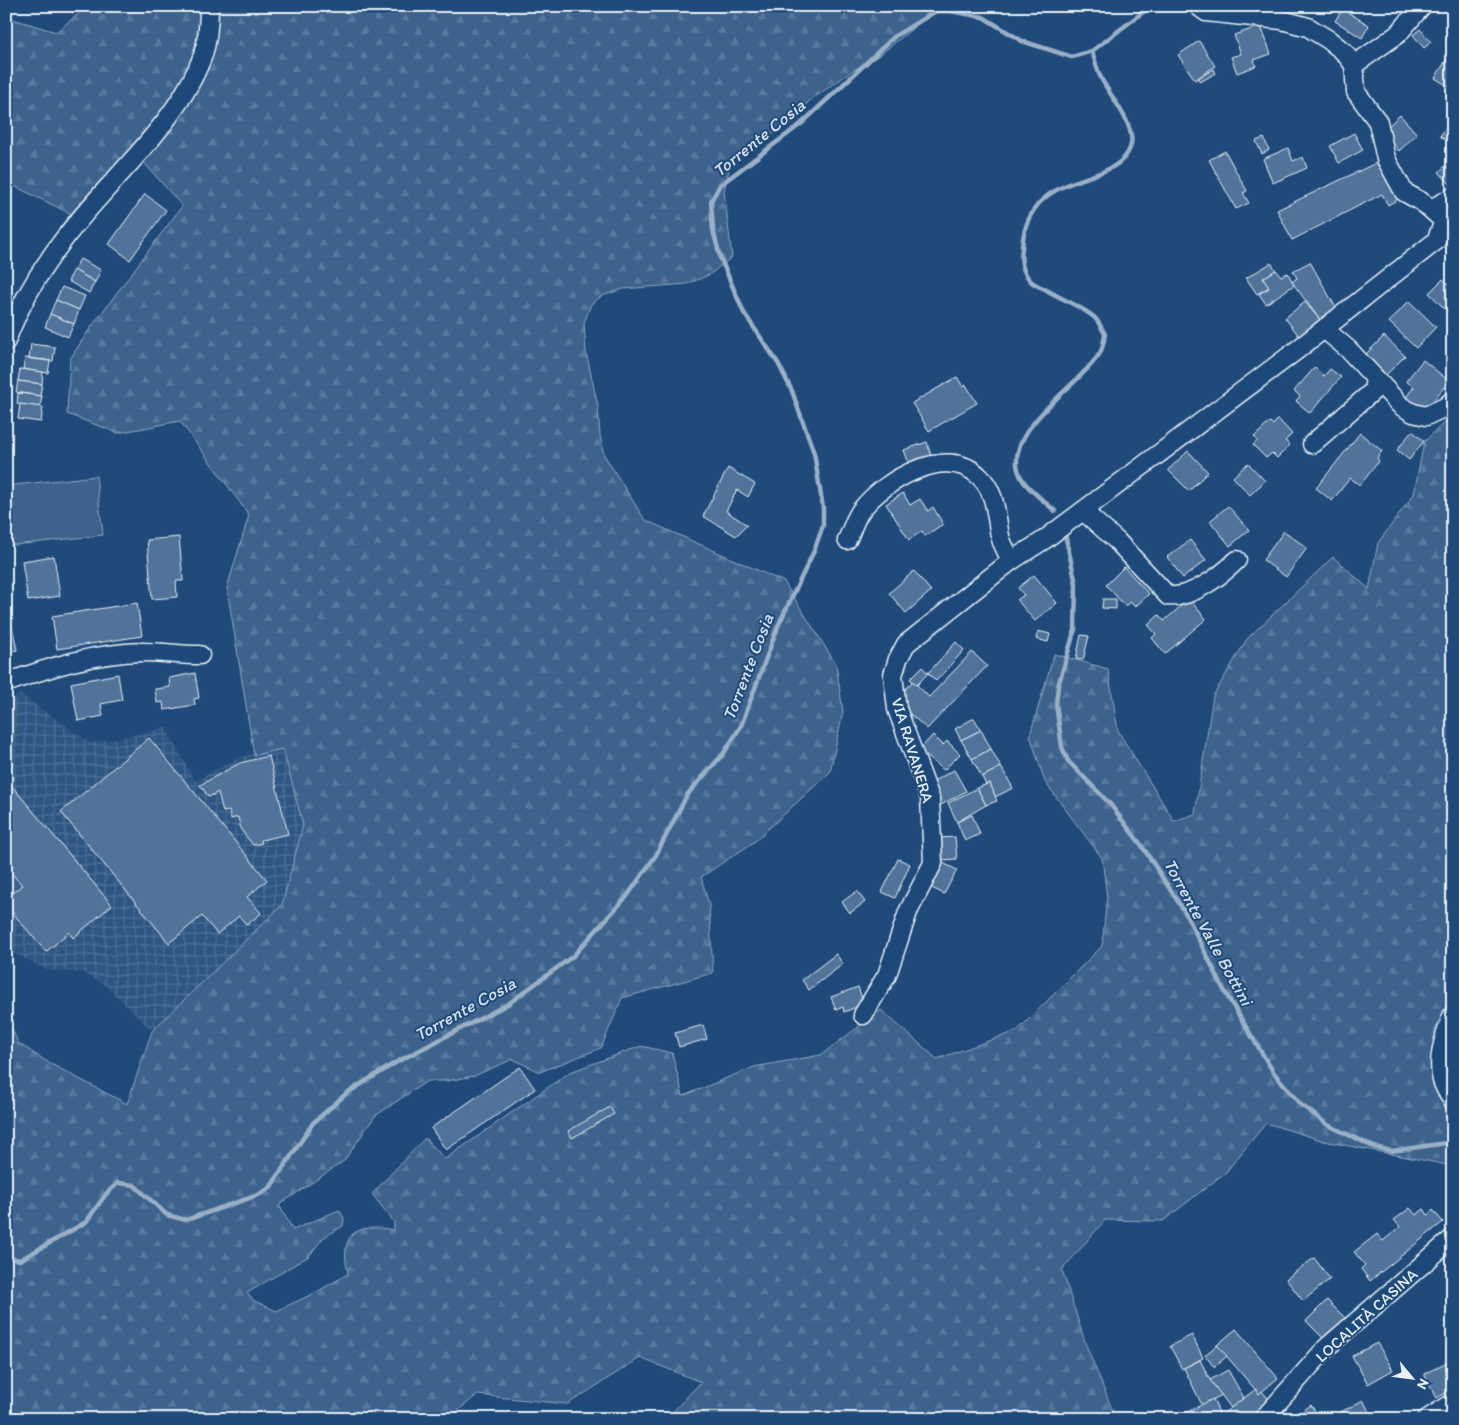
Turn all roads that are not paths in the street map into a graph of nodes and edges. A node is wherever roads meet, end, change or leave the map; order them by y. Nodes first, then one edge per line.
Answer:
1 (209, 6) edge
2 (1198, 6) edge
3 (1422, 6) edge
4 (1354, 65) junction
5 (1453, 197) edge
6 (1431, 209) junction
7 (1324, 329) junction
8 (6, 342) edge
9 (1375, 378) junction
10 (1453, 400) edge
11 (1312, 444) dead end
12 (1077, 515) junction
13 (847, 540) dead end
14 (1237, 560) dead end
15 (1012, 561) junction
16 (200, 655) dead end
17 (6, 683) edge
18 (1453, 1014) edge
19 (863, 1015) dead end
20 (1453, 1101) edge
21 (1453, 1238) edge
22 (1453, 1403) edge
23 (1263, 1419) edge
24 (1426, 1419) edge

1 - 8 street
2 - 4 street
3 - 4 street
4 - 6 street
5 - 6 street
6 - 7 street, VIA RAVANERA
7 - 9 street
7 - 12 street, VIA RAVANERA
9 - 10 street
9 - 11 street
12 - 14 street
12 - 15 street, VIA RAVANERA
13 - 15 street
15 - 19 street, VIA RAVANERA
16 - 17 street
18 - 20 street
21 - 23 street, LOCALITÀ CASINA
22 - 24 street

